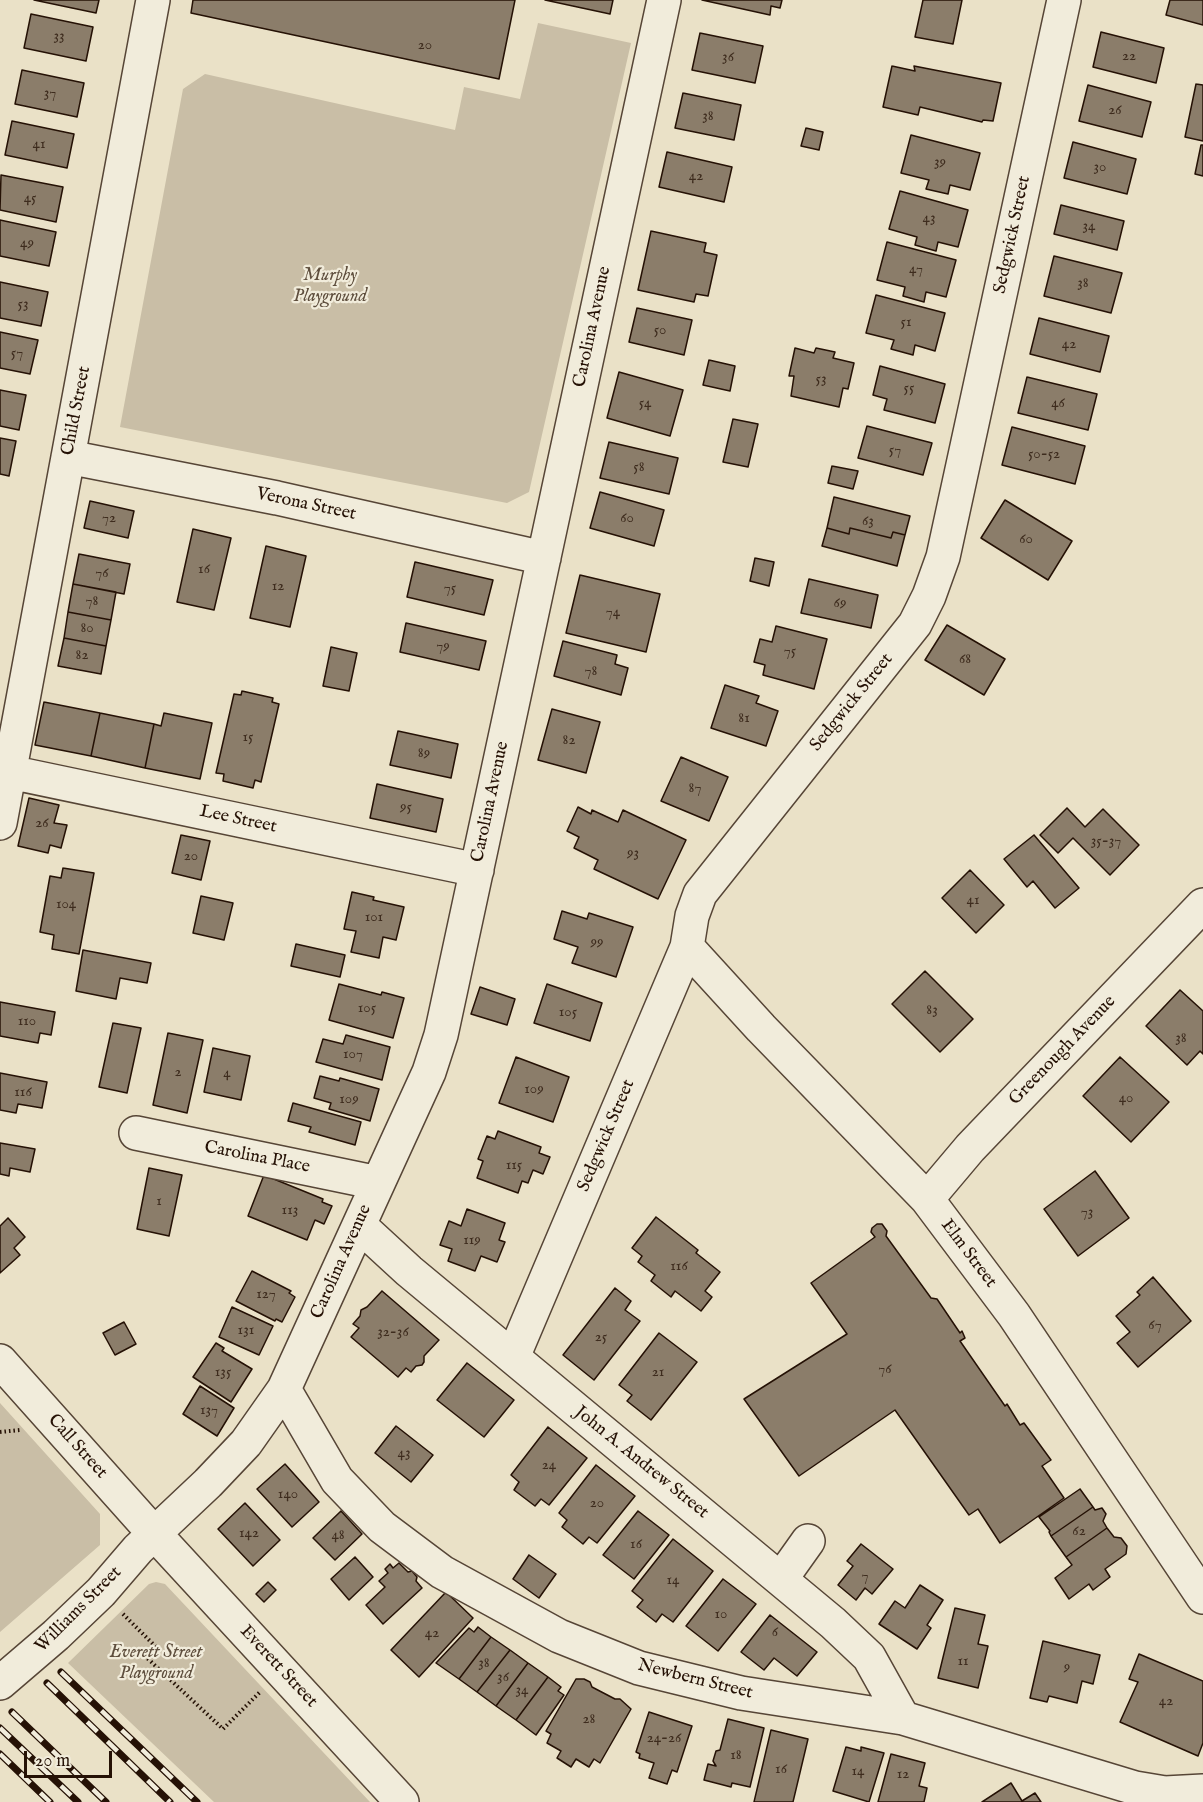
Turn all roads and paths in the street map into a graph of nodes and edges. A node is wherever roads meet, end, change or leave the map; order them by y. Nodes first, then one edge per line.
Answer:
1 (153, 0) edge
2 (664, 0) edge
3 (1064, 0) edge
4 (68, 457) junction
5 (544, 558) junction
6 (5, 771) edge
7 (0, 823) edge
8 (477, 870) junction
9 (1203, 905) edge
10 (687, 947) junction
11 (136, 1133) dead end
12 (378, 1183) junction
13 (927, 1199) junction
14 (358, 1225) junction
15 (513, 1357) junction
16 (0, 1361) edge
17 (284, 1389) junction
18 (23, 1429) dead end
19 (0, 1432) edge
20 (154, 1533) junction
21 (808, 1541) dead end
22 (782, 1579) junction
23 (101, 1592) junction
24 (1203, 1596) edge
25 (281, 1671) junction
26 (0, 1683) edge
27 (903, 1718) junction
28 (1203, 1791) edge
29 (1130, 1795) edge
30 (402, 1802) edge

1 - 4 street, Child Street
2 - 5 street, Carolina Avenue
3 - 10 street, Sedgwick Street
4 - 5 street, Verona Street
4 - 6 street, Child Street
5 - 8 street, Carolina Avenue
6 - 7 street, Child Street
6 - 8 street, Lee Street
8 - 12 street, Carolina Avenue
9 - 13 street, Greenough Avenue
10 - 13 street, Elm Street
10 - 15 street, Sedgwick Street
11 - 12 street, Carolina Place
12 - 14 street, Carolina Avenue
13 - 24 street, Elm Street
14 - 15 street, John A. Andrew Street
14 - 17 street, Carolina Avenue
15 - 22 street, John A. Andrew Street
16 - 20 street, Call Street
17 - 20 street, Carolina Avenue
17 - 27 street, Newbern Street
18 - 19 path
20 - 23 street, Williams Street
20 - 25 street, Everett Street
21 - 22 street
22 - 27 street, John A. Andrew Street
23 - 25 path
23 - 26 street, Williams Street
25 - 30 street, Everett Street
27 - 29 street, Newbern Street
28 - 29 street, Newbern Street

